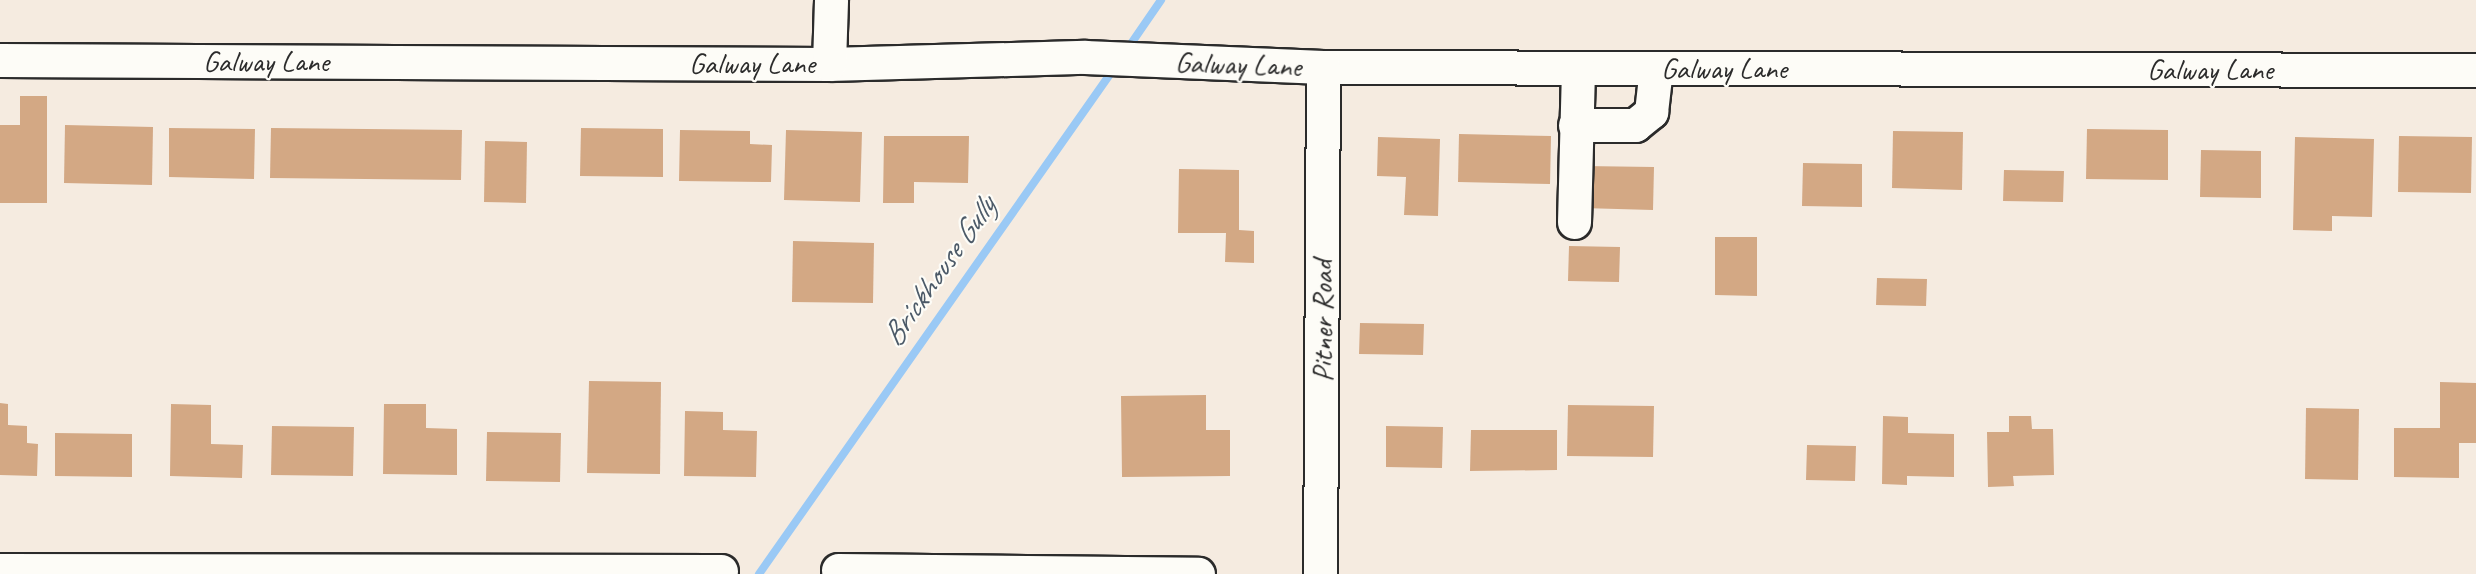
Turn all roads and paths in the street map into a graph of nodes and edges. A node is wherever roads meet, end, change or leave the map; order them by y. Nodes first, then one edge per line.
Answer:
1 (831, 0) edge
2 (0, 60) edge
3 (829, 64) junction
4 (1323, 67) junction
5 (1578, 68) junction
6 (1656, 68) junction
7 (2476, 70) edge
8 (1575, 126) junction
9 (1574, 222) dead end
10 (0, 570) edge
11 (838, 570) dead end
12 (721, 571) dead end
13 (1198, 574) edge
14 (1320, 574) edge

1 - 3 street
2 - 3 street, Galway Lane
3 - 4 street, Galway Lane
4 - 5 street, Galway Lane
4 - 14 street, Pitner Road
5 - 6 street, Galway Lane
5 - 8 street
6 - 7 street, Galway Lane
6 - 8 street
8 - 9 street
10 - 12 street
11 - 13 street

